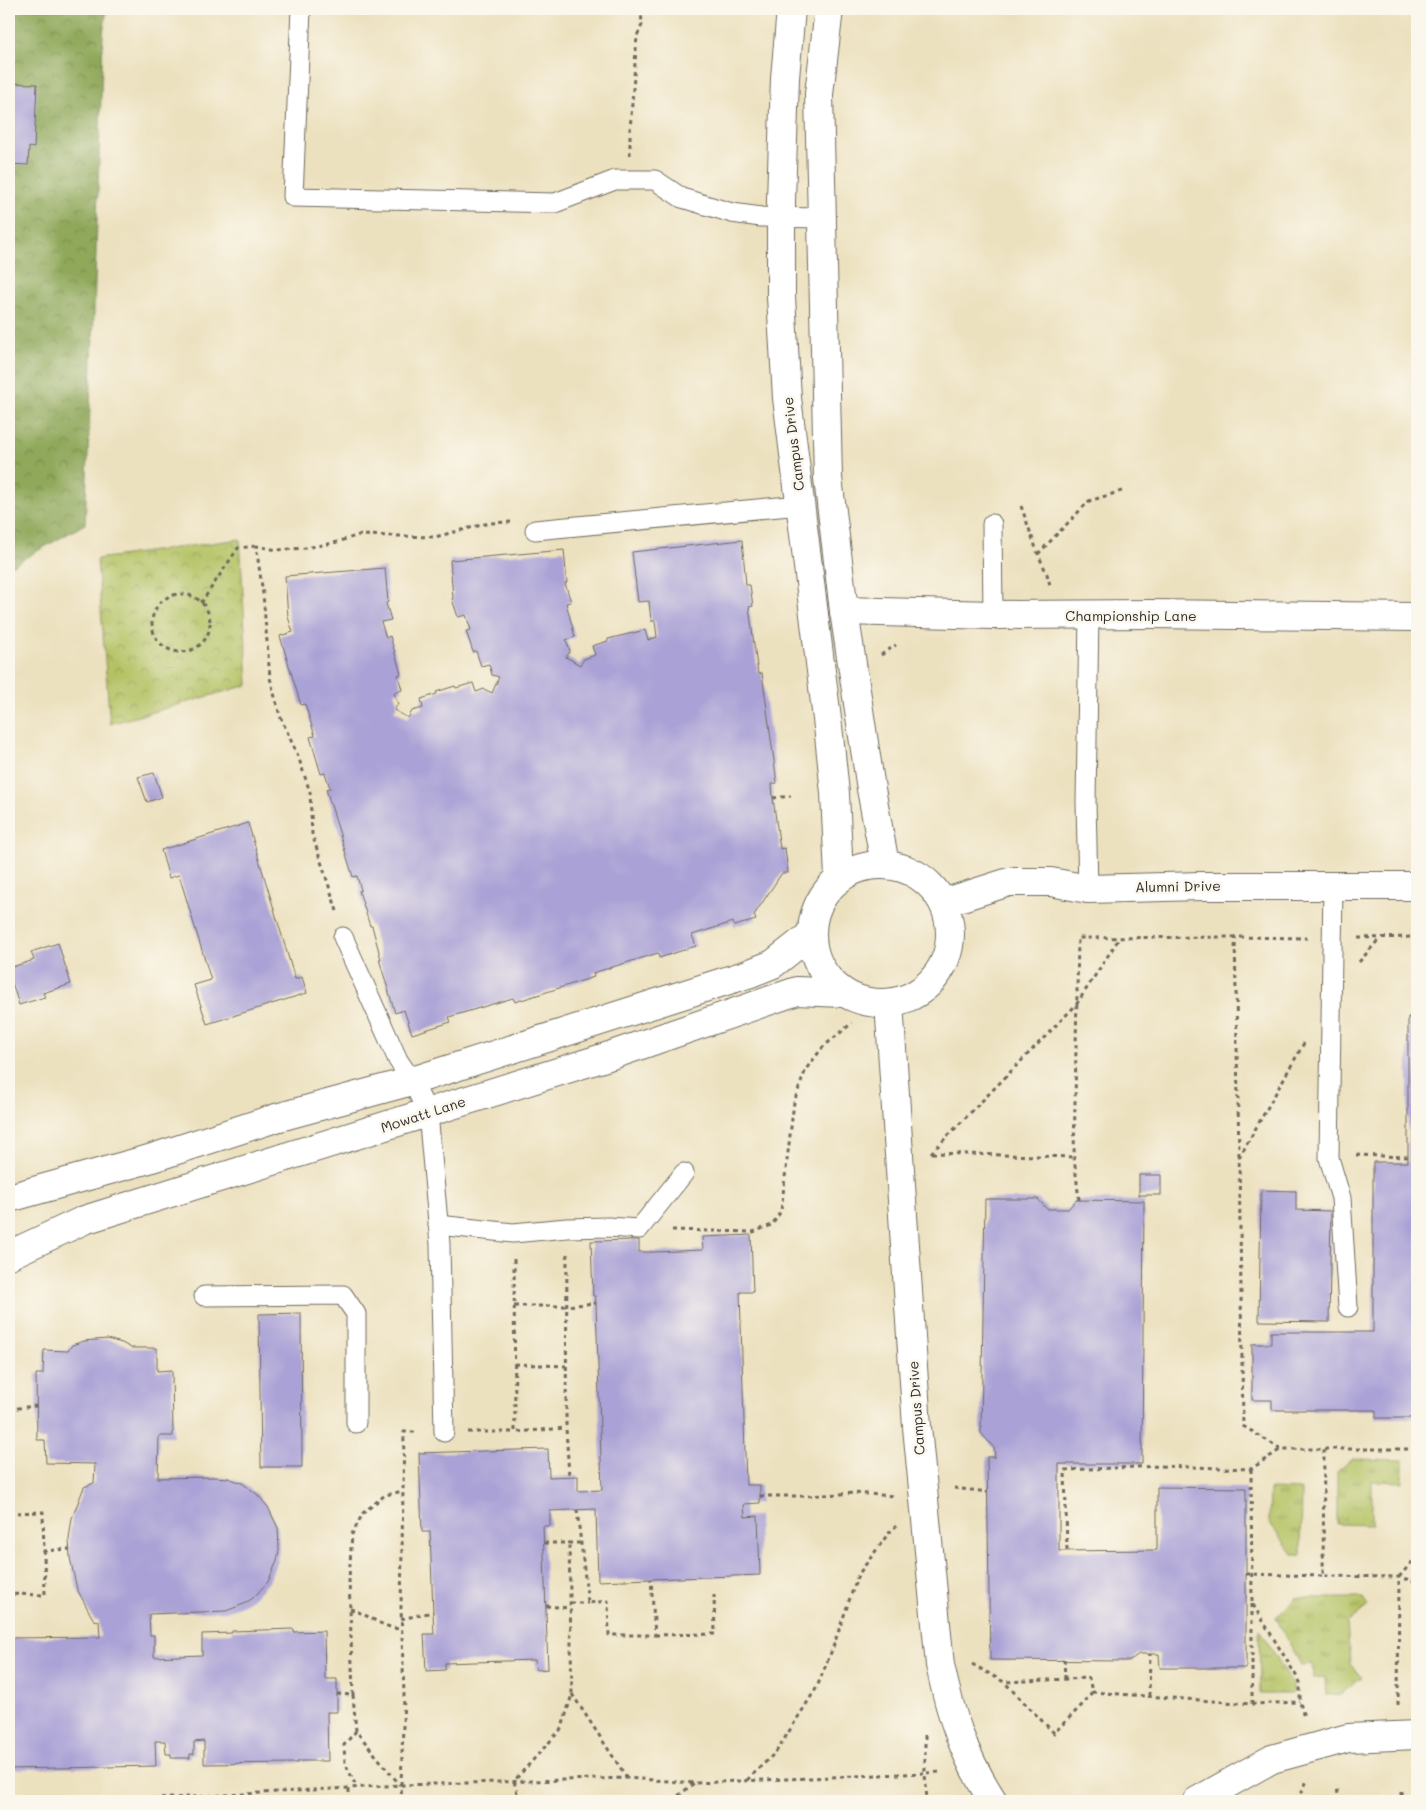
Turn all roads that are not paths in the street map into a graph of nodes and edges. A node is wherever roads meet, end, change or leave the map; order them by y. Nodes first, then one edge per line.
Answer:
1 (301, 9) edge
2 (791, 9) edge
3 (829, 9) edge
4 (781, 217) junction
5 (822, 218) junction
6 (800, 505) junction
7 (992, 524) dead end
8 (535, 530) road end
9 (844, 611) junction
10 (1089, 614) junction
11 (993, 615) junction
12 (1417, 617) edge
13 (885, 864) junction
14 (839, 877) junction
15 (1333, 885) junction
16 (1417, 886) edge
17 (1088, 888) junction
18 (943, 903) junction
19 (810, 936) junction
20 (343, 937) dead end
21 (842, 993) junction
22 (889, 1004) junction
23 (412, 1081) junction
24 (428, 1113) junction
25 (684, 1173) dead end
26 (9, 1198) edge
27 (438, 1225) junction
28 (9, 1255) edge
29 (204, 1296) dead end
30 (1348, 1307) dead end
31 (356, 1423) dead end
32 (444, 1432) road end
33 (1417, 1735) edge
34 (993, 1801) edge
35 (1197, 1801) edge

1 - 4 lane
2 - 4 street, Campus Drive
3 - 5 street
4 - 5 lane
4 - 6 street, Campus Drive
5 - 9 street
6 - 8 lane
6 - 14 street, Campus Drive
7 - 11 lane
9 - 11 street, Championship Lane
9 - 13 street
10 - 11 street, Championship Lane
10 - 12 street, Championship Lane
10 - 17 lane
13 - 14 street
13 - 18 street
14 - 19 street
15 - 16 street, Alumni Drive
15 - 17 street, Alumni Drive
15 - 30 lane
17 - 18 street, Alumni Drive
18 - 22 street
19 - 21 street
19 - 23 street
20 - 23 lane
21 - 22 street
21 - 24 street, Mowatt Lane
22 - 34 street, Campus Drive
23 - 24 lane
23 - 26 street
24 - 27 lane
24 - 28 street, Mowatt Lane
25 - 27 lane
27 - 32 lane
29 - 31 lane
33 - 35 street

